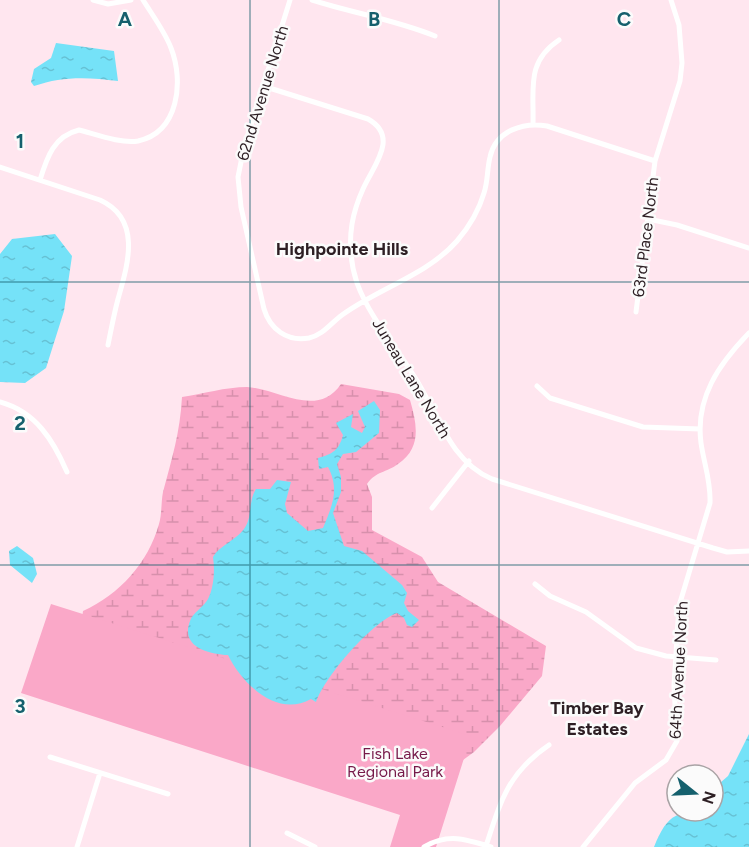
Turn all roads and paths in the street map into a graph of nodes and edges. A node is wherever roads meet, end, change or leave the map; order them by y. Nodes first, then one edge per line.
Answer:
1 (93, 0) edge
2 (130, 0) edge
3 (143, 0) edge
4 (290, 0) edge
5 (312, 0) edge
6 (671, 0) edge
7 (435, 36) dead end
8 (559, 40) dead end
9 (263, 86) junction
10 (533, 124) junction
11 (655, 161) junction
12 (0, 166) edge
13 (40, 180) junction
14 (648, 219) junction
15 (749, 248) edge
16 (365, 301) junction
17 (636, 312) dead end
18 (749, 333) edge
19 (108, 345) dead end
20 (537, 386) dead end
21 (0, 402) edge
22 (700, 429) junction
23 (469, 461) junction
24 (67, 472) dead end
25 (432, 508) dead end
26 (698, 543) junction
27 (749, 551) edge
28 (536, 584) dead end
29 (676, 657) junction
30 (716, 660) dead end
31 (549, 745) dead end
32 (50, 757) dead end
33 (100, 773) junction
34 (168, 795) dead end
35 (287, 832) dead end
36 (489, 846) edge
37 (77, 847) edge
38 (315, 847) edge
39 (424, 847) edge
40 (584, 847) edge

1 - 2 street
3 - 13 street
4 - 9 street, 62nd Avenue North
5 - 7 street
6 - 11 street, 63rd Place North
8 - 10 street
9 - 16 street, Juneau Lane North
9 - 16 street, 62nd Avenue North
10 - 11 street
10 - 16 street, 62nd Avenue North
11 - 14 street, 63rd Place North
12 - 13 street
13 - 19 street
14 - 15 street
14 - 17 street, 63rd Place North
16 - 23 street, Juneau Lane North
18 - 22 street, 64th Avenue North
20 - 22 street
21 - 24 street
22 - 26 street, 64th Avenue North
23 - 25 street
23 - 26 street, Juneau Lane North
26 - 27 street, Juneau Lane North
26 - 29 street, 64th Avenue North
28 - 29 street
29 - 30 street
29 - 40 street, 64th Avenue North
31 - 36 street
32 - 33 street
33 - 34 street
33 - 37 street
35 - 38 street
36 - 39 street

